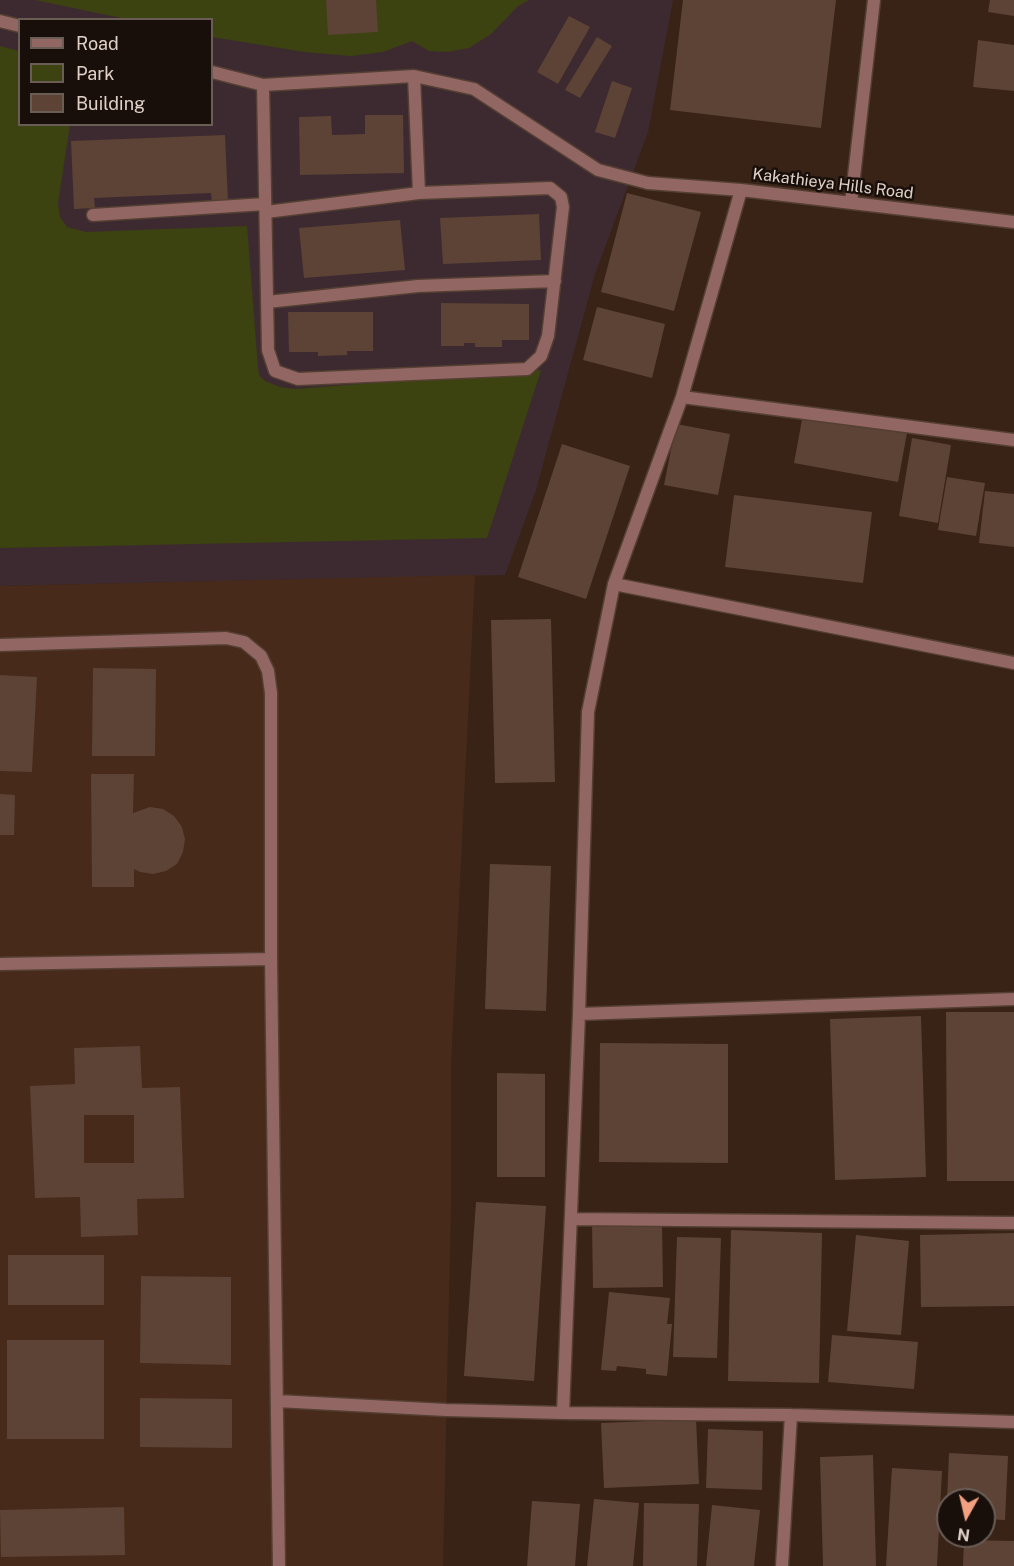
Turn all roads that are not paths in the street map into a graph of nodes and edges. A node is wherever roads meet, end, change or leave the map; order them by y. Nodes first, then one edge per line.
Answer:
1 (874, 0) edge
2 (0, 21) edge
3 (18, 26) edge
4 (213, 72) edge
5 (414, 76) junction
6 (263, 85) junction
7 (741, 190) junction
8 (419, 193) junction
9 (851, 203) junction
10 (266, 208) junction
11 (93, 215) dead end
12 (1014, 222) edge
13 (555, 281) junction
14 (267, 302) junction
15 (682, 398) junction
16 (1014, 440) edge
17 (614, 584) junction
18 (0, 645) edge
19 (1014, 663) edge
20 (271, 959) junction
21 (0, 964) edge
22 (1014, 999) edge
23 (579, 1014) junction
24 (571, 1219) junction
25 (1014, 1223) edge
26 (277, 1401) junction
27 (563, 1413) junction
28 (791, 1415) junction
29 (1014, 1422) edge
30 (279, 1566) edge
31 (782, 1566) edge

1 - 9 street
2 - 3 street
4 - 6 street, Kakathieya Hills Road
5 - 6 street, Kakathieya Hills Road
5 - 7 street, Kakathieya Hills Road
5 - 8 street
6 - 10 street
7 - 9 street, Kakathieya Hills Road
7 - 15 street
8 - 10 street
8 - 13 street
9 - 12 street, Kakathieya Hills Road
10 - 11 street
10 - 14 street
13 - 14 street
13 - 14 street
15 - 16 street
15 - 17 street
17 - 19 street
17 - 23 street
18 - 20 street
20 - 21 street
20 - 26 street
22 - 23 street
23 - 24 street
24 - 25 street
24 - 27 street
26 - 27 street
26 - 30 street
27 - 28 street
28 - 29 street
28 - 31 street

